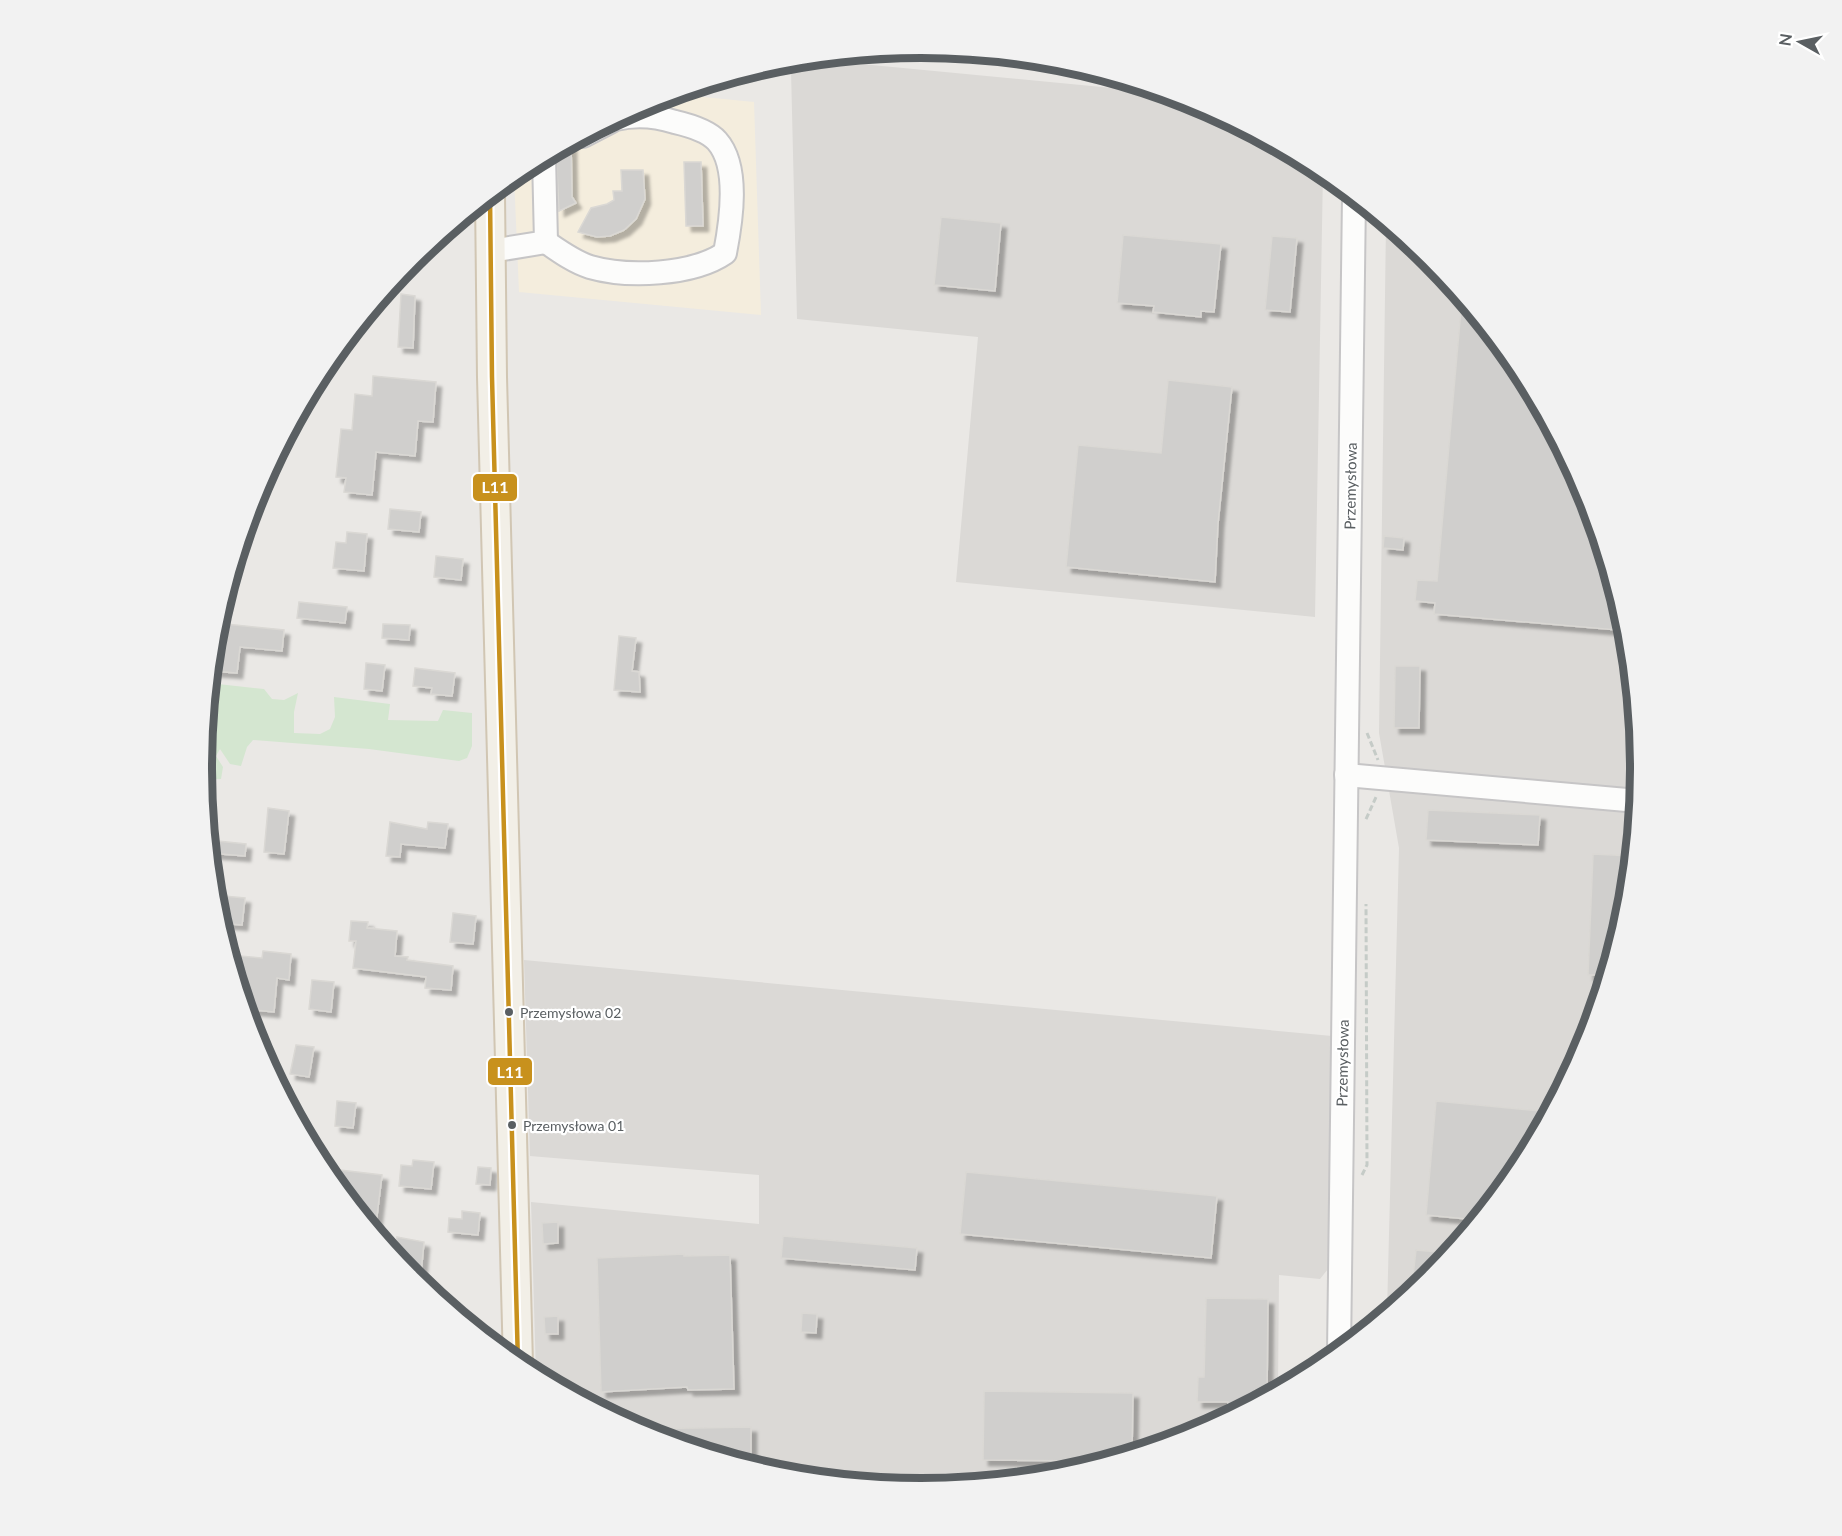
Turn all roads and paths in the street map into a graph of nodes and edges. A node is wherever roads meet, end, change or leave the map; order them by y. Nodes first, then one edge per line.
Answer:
1 (639, 117) edge
2 (544, 167) edge
3 (489, 205) edge
4 (1354, 206) edge
5 (546, 242) junction
6 (491, 251) junction
7 (1346, 775) junction
8 (1629, 800) edge
9 (1338, 1342) edge
10 (518, 1351) edge

1 - 5 street
2 - 5 street
3 - 6 main road
4 - 7 street, Przemysłowa
5 - 6 street
6 - 10 main road
7 - 8 street
7 - 9 street, Przemysłowa

